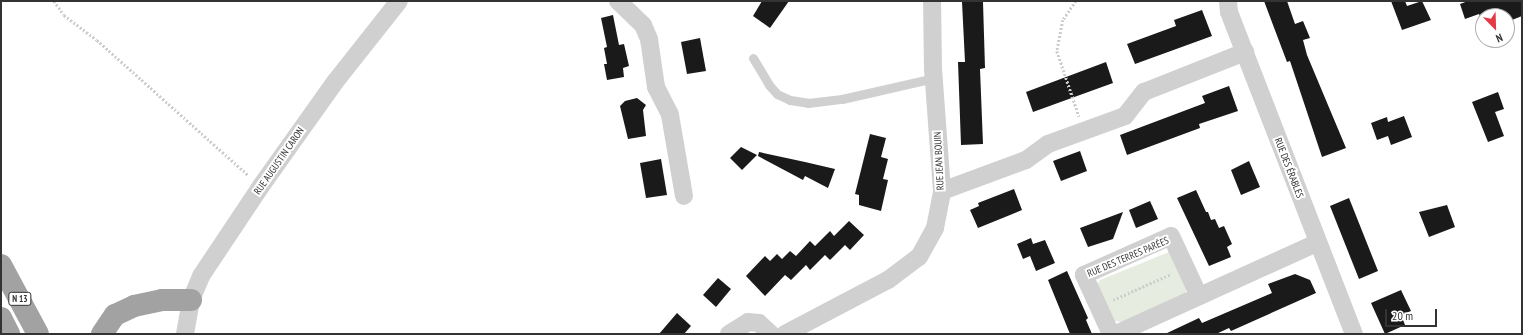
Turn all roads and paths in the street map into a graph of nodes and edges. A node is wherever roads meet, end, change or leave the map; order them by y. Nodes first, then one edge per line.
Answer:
1 (54, 1) edge
2 (399, 1) edge
3 (618, 1) edge
4 (932, 1) edge
5 (1076, 1) edge
6 (1228, 1) edge
7 (1245, 52) junction
8 (753, 58) dead end
9 (934, 78) junction
10 (1080, 132) junction
11 (261, 186) junction
12 (942, 191) junction
13 (684, 196) dead end
14 (1317, 243) junction
15 (1, 265) edge
16 (1186, 268) junction
17 (1199, 296) junction
18 (191, 300) junction
19 (1098, 306) junction
20 (1, 318) edge
21 (9, 334) edge
22 (38, 334) edge
23 (102, 334) edge
24 (185, 334) edge
25 (729, 334) edge
26 (771, 334) edge
27 (785, 334) edge
28 (1111, 334) edge
29 (1116, 334) edge
30 (1354, 334) edge

1 - 11 path
2 - 11 street, RUE AUGUSTIN CARON
3 - 13 street
4 - 9 street, RUE JEAN BOUIN
5 - 10 path
6 - 7 street, RUE DES ÉRABLES
7 - 10 street
7 - 14 street, RUE DES ÉRABLES
8 - 9 lane
9 - 12 street, RUE JEAN BOUIN
10 - 12 street
11 - 18 street, RUE AUGUSTIN CARON
12 - 27 street, RUE JEAN BOUIN
14 - 17 street
14 - 30 street, RUE DES ÉRABLES
15 - 22 highway, N 13
16 - 17 street, RUE DES TERRES PARÉES
16 - 19 path
16 - 19 street, RUE DES TERRES PARÉES
17 - 29 street
18 - 23 highway
18 - 24 street, RUE AUGUSTIN CARON
19 - 28 street, RUE DES TERRES PARÉES
20 - 21 highway, N 13
25 - 26 street

